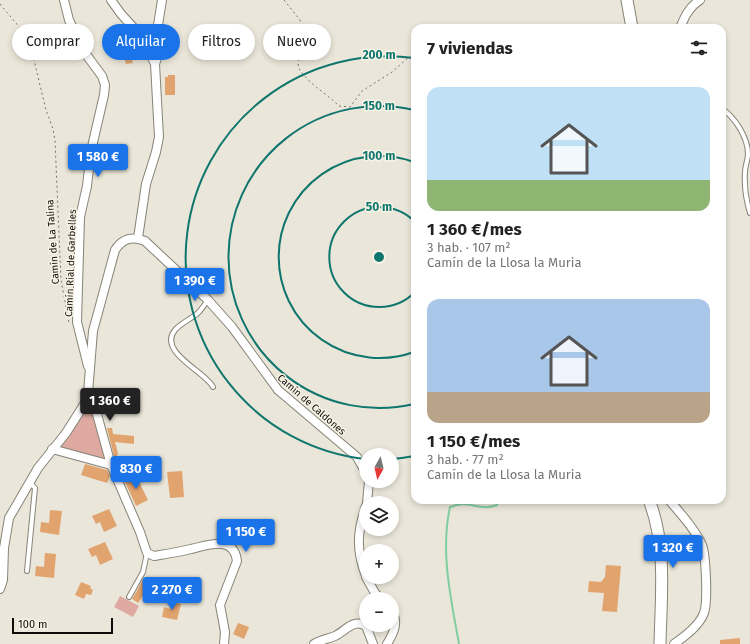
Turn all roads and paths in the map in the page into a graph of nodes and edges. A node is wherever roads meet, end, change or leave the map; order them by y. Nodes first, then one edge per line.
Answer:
1 (64, 0) edge
2 (111, 0) edge
3 (162, 0) edge
4 (284, 0) edge
5 (627, 0) edge
6 (700, 0) edge
7 (0, 4) edge
8 (631, 24) edge
9 (682, 24) edge
10 (409, 57) dead end
11 (154, 64) junction
12 (726, 113) edge
13 (750, 213) edge
14 (138, 238) junction
15 (208, 300) junction
16 (71, 327) dead end
17 (90, 371) junction
18 (213, 387) dead end
19 (88, 393) junction
20 (52, 449) junction
21 (359, 460) edge
22 (111, 465) junction
23 (30, 483) junction
24 (650, 504) edge
25 (672, 504) edge
26 (9, 518) junction
27 (0, 531) edge
28 (147, 553) junction
29 (27, 571) dead end
30 (0, 589) edge
31 (129, 597) dead end
32 (394, 632) edge
33 (224, 644) edge
34 (314, 644) edge
35 (373, 644) edge
36 (388, 644) edge
37 (660, 644) edge
38 (674, 644) edge

1 - 17 street, Camín Rial de Garbelles
2 - 11 street
3 - 11 street
4 - 10 path
5 - 8 street
6 - 9 street
7 - 16 path, Camín de La Talina
11 - 14 street
12 - 13 lane
14 - 15 street, Camín de Caldones
14 - 17 street
15 - 18 lane
15 - 21 street, Camín de Caldones
17 - 19 street
19 - 20 street
19 - 22 street
20 - 22 street
20 - 23 street
22 - 28 street
23 - 26 street
23 - 29 lane
24 - 37 street
25 - 38 street
26 - 27 street
26 - 30 street
28 - 31 lane
28 - 33 street
32 - 36 street
34 - 35 street

